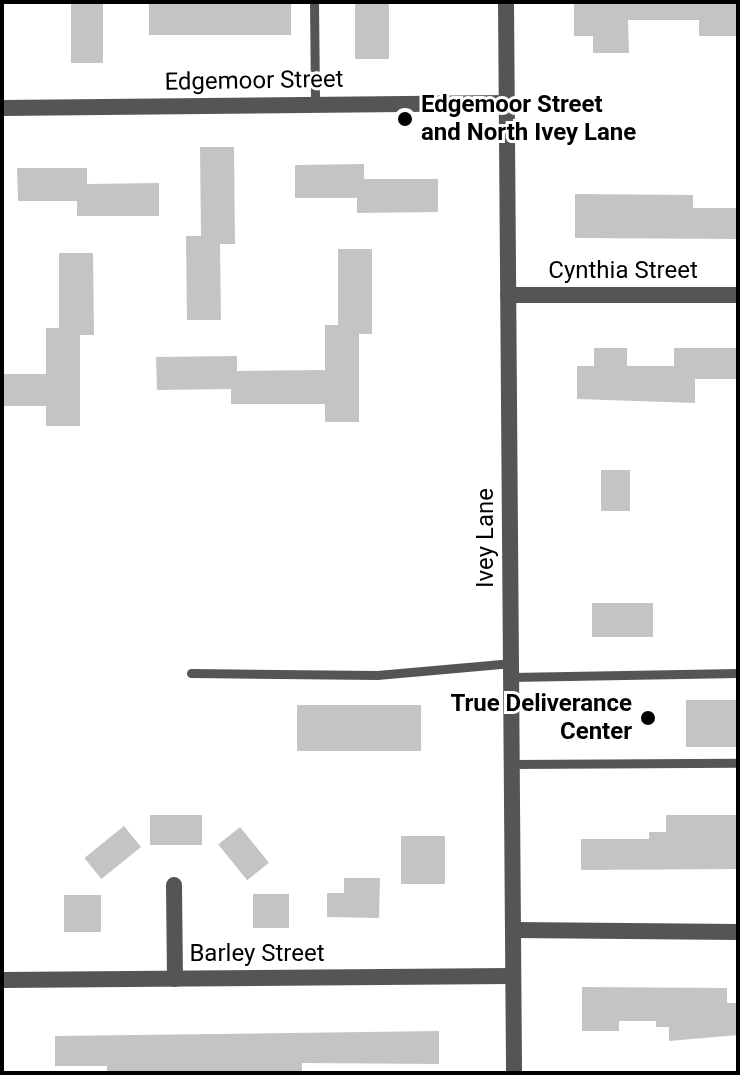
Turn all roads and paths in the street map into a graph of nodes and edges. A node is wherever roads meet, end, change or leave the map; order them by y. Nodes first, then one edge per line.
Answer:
1 (314, 2) edge
2 (506, 2) edge
3 (506, 103) junction
4 (315, 105) junction
5 (2, 108) edge
6 (508, 295) junction
7 (738, 295) edge
8 (511, 670) junction
9 (191, 673) dead end
10 (738, 673) edge
11 (738, 763) edge
12 (512, 764) junction
13 (174, 885) dead end
14 (513, 930) junction
15 (738, 932) edge
16 (513, 976) junction
17 (175, 979) junction
18 (2, 980) edge
19 (514, 1073) edge

1 - 4 lane
2 - 3 street, Ivey Lane
3 - 4 street, Edgemoor Street
3 - 6 street, Ivey Lane
4 - 5 street, Edgemoor Street
6 - 7 street, Cynthia Street
6 - 8 street, Ivey Lane
8 - 9 lane
8 - 10 lane
8 - 12 street, Ivey Lane
11 - 12 lane
12 - 14 street, Ivey Lane
13 - 17 street
14 - 15 street
14 - 16 street, Ivey Lane
16 - 17 street, Barley Street
16 - 19 street, Ivey Lane
17 - 18 street, Barley Street

